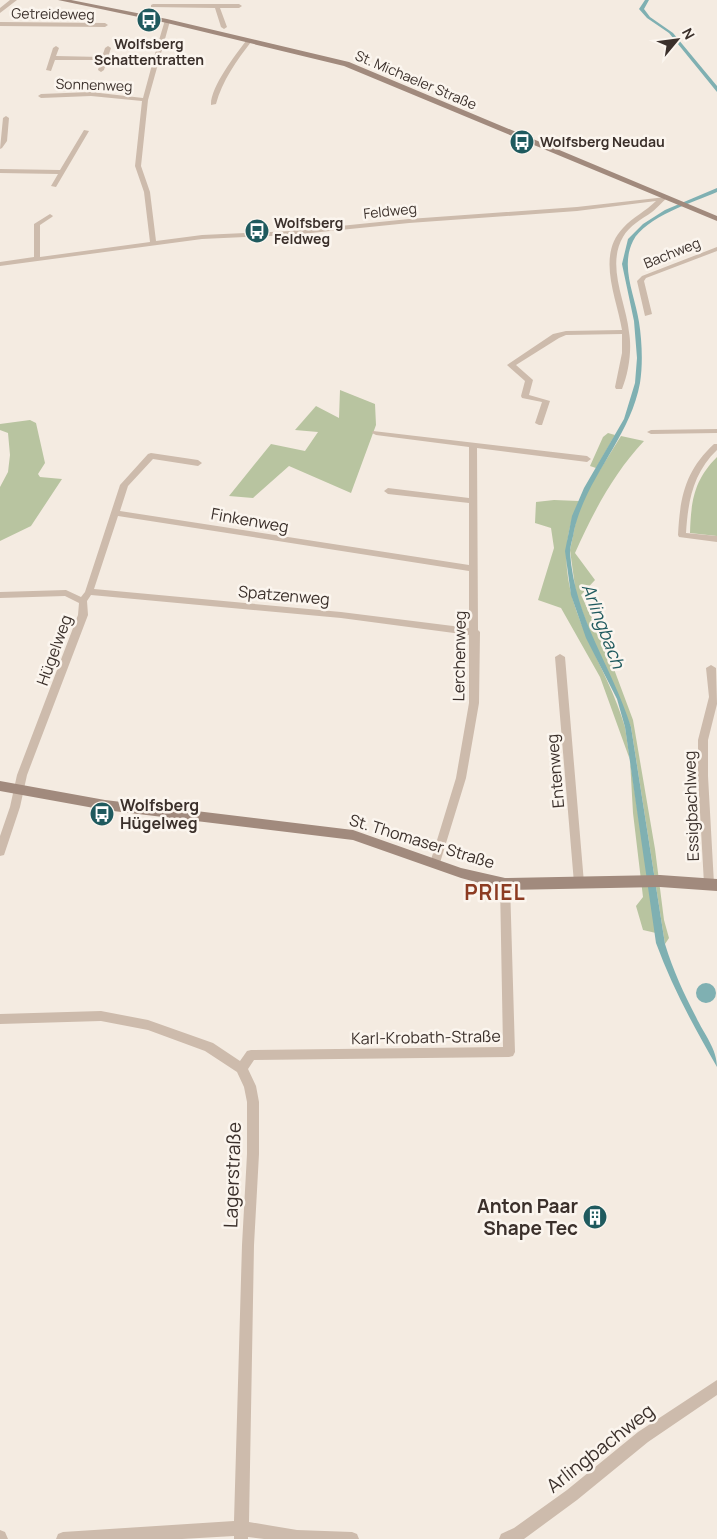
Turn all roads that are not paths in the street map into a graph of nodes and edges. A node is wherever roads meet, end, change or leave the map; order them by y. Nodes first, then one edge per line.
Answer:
1 (14, 0) edge
2 (61, 0) edge
3 (153, 3) edge
4 (217, 6) junction
5 (239, 6) dead end
6 (0, 11) edge
7 (154, 18) junction
8 (166, 21) junction
9 (0, 24) edge
10 (105, 25) dead end
11 (224, 27) dead end
12 (248, 42) junction
13 (56, 48) dead end
14 (108, 48) dead end
15 (52, 58) junction
16 (105, 59) junction
17 (155, 59) junction
18 (49, 70) dead end
19 (101, 70) dead end
20 (42, 96) dead end
21 (146, 100) junction
22 (213, 104) dead end
23 (6, 118) dead end
24 (86, 130) dead end
25 (0, 147) edge
26 (0, 170) edge
27 (61, 172) junction
28 (54, 186) dead end
29 (666, 200) junction
30 (50, 216) dead end
31 (717, 219) edge
32 (153, 242) junction
33 (717, 249) edge
34 (37, 260) junction
35 (0, 264) edge
36 (648, 314) dead end
37 (626, 332) junction
38 (619, 387) dead end
39 (539, 423) dead end
40 (717, 431) edge
41 (651, 432) dead end
42 (376, 433) dead end
43 (473, 446) junction
44 (717, 446) edge
45 (587, 459) dead end
46 (198, 463) dead end
47 (388, 491) dead end
48 (472, 501) junction
49 (115, 513) junction
50 (717, 540) edge
51 (474, 569) junction
52 (89, 592) junction
53 (0, 595) edge
54 (83, 601) junction
55 (475, 632) junction
56 (560, 656) dead end
57 (711, 668) dead end
58 (0, 786) edge
59 (19, 789) junction
60 (0, 852) edge
61 (435, 863) junction
62 (579, 883) junction
63 (505, 884) junction
64 (713, 884) edge
65 (0, 1019) edge
66 (241, 1068) junction
67 (717, 1387) edge
68 (241, 1534) edge
69 (63, 1539) edge
70 (352, 1539) edge
71 (506, 1539) edge

1 - 6 street
2 - 7 main road, St. Michaeler Straße
3 - 4 street
3 - 7 street
4 - 5 street
4 - 11 street
7 - 8 main road, St. Michaeler Straße
8 - 12 main road, St. Michaeler Straße
8 - 17 street
9 - 10 street, Getreideweg
12 - 22 street
12 - 29 main road, St. Michaeler Straße
13 - 15 street
14 - 16 street
15 - 16 street
15 - 18 street
16 - 17 street
16 - 19 street
17 - 21 street
20 - 21 street, Sonnenweg
21 - 32 street
23 - 25 street
24 - 27 street
26 - 27 street
27 - 28 street
29 - 31 main road, St. Michaeler Straße
29 - 32 street, Feldweg
29 - 37 street
30 - 34 street
32 - 34 street, Feldweg
33 - 36 street, Bachweg
34 - 35 street, Feldweg
37 - 38 street
37 - 39 street
40 - 41 street
42 - 43 street
43 - 45 street
43 - 48 street, Lerchenweg
44 - 50 street
46 - 49 street
47 - 48 street
48 - 51 street, Lerchenweg
49 - 51 street, Finkenweg
49 - 52 street
51 - 55 street, Lerchenweg
52 - 54 street
52 - 55 street, Spatzenweg
53 - 54 street, Hügelweg
54 - 59 street, Hügelweg
55 - 61 street, Lerchenweg
56 - 62 street, Entenweg
57 - 64 street, Essigbachlweg
58 - 59 main road, St. Thomaser Straße
59 - 60 street, Hügelweg
59 - 61 main road, St. Thomaser Straße
61 - 63 main road, St. Thomaser Straße
62 - 63 main road, St. Thomaser Straße
62 - 64 main road, St. Thomaser Straße
63 - 66 street, Karl-Krobath-Straße
65 - 66 street
66 - 68 street, Lagerstraße
67 - 71 street, Arlingbachweg
68 - 69 street
68 - 70 street

